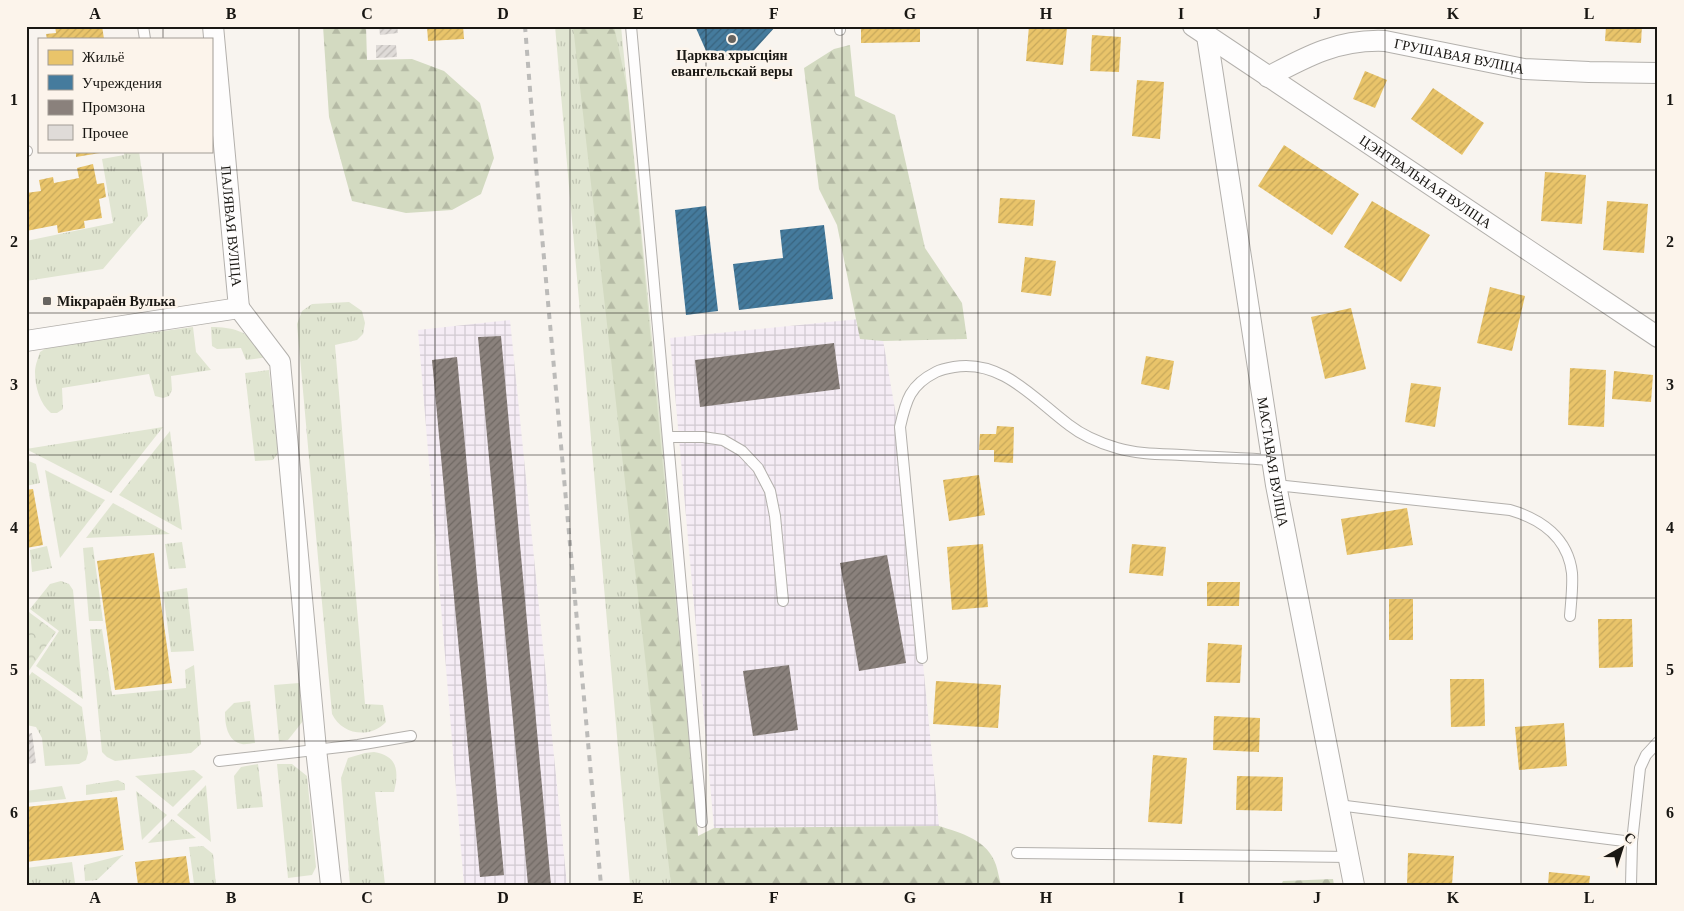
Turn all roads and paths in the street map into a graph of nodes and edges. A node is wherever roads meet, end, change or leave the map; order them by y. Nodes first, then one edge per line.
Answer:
1 (213, 26) edge
2 (631, 26) edge
3 (1200, 31) edge
4 (1658, 73) edge
5 (1268, 77) junction
6 (239, 308) junction
7 (1658, 337) edge
8 (26, 341) edge
9 (668, 437) junction
10 (1272, 460) junction
11 (1276, 485) junction
12 (783, 601) dead end
13 (1570, 616) dead end
14 (922, 658) dead end
15 (410, 736) dead end
16 (1658, 742) edge
17 (316, 749) junction
18 (219, 761) dead end
19 (1338, 805) junction
20 (702, 822) dead end
21 (1632, 842) junction
22 (1017, 853) dead end
23 (1349, 857) junction
24 (331, 885) edge
25 (1354, 885) edge
26 (1631, 885) edge

1 - 6 street, ПАЛЯВАЯ ВУЛІЦА
2 - 9 lane
3 - 5 street, ЦЭНТРАЛЬНАЯ ВУЛІЦА
3 - 10 street, МАСТАВАЯ ВУЛІЦА
4 - 5 street, ГРУШАВАЯ ВУЛІЦА
5 - 7 street, ЦЭНТРАЛЬНАЯ ВУЛІЦА
6 - 8 street
6 - 17 street
9 - 12 lane
9 - 20 lane
10 - 11 street, МАСТАВАЯ ВУЛІЦА
10 - 14 lane
11 - 13 lane
11 - 19 street, МАСТАВАЯ ВУЛІЦА
15 - 17 lane
16 - 21 lane
17 - 18 lane
17 - 24 street
19 - 21 lane
19 - 23 street, МАСТАВАЯ ВУЛІЦА
21 - 26 lane
22 - 23 lane
23 - 25 street, МАСТАВАЯ ВУЛІЦА

